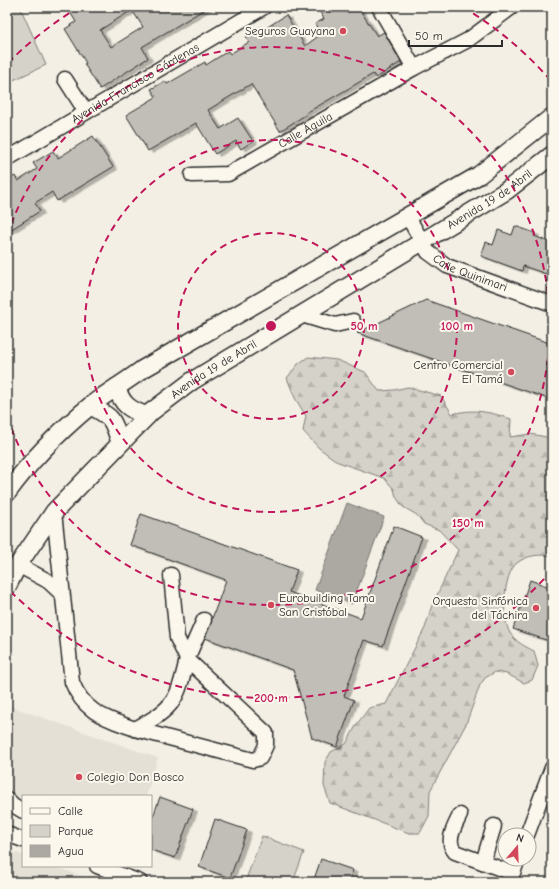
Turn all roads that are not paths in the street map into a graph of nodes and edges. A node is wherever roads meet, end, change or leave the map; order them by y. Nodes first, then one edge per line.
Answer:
1 (264, 7) edge
2 (379, 7) edge
3 (512, 7) edge
4 (414, 68) junction
5 (65, 79) dead end
6 (86, 112) junction
7 (552, 117) edge
8 (552, 156) edge
9 (7, 159) edge
10 (192, 175) dead end
11 (408, 217) junction
12 (423, 242) junction
13 (552, 304) edge
14 (302, 314) junction
15 (353, 322) dead end
16 (118, 387) junction
17 (91, 406) junction
18 (147, 416) junction
19 (120, 442) junction
20 (7, 493) edge
21 (54, 512) junction
22 (18, 565) junction
23 (171, 575) dead end
24 (7, 587) edge
25 (61, 593) junction
26 (204, 620) dead end
27 (187, 659) junction
28 (135, 729) junction
29 (552, 768) edge
30 (7, 799) edge
31 (22, 810) edge
32 (460, 815) dead end
33 (494, 826) dead end
34 (530, 827) edge
35 (7, 834) edge
36 (22, 840) edge
37 (483, 862) junction
38 (102, 867) edge
39 (515, 867) edge
40 (511, 878) edge
41 (140, 882) edge

1 - 6 street, Avenida Francisco Cárdenas
2 - 4 street
3 - 4 street, Calle Águila
4 - 10 street, Calle Águila
5 - 6 street
6 - 9 street, Avenida Francisco Cárdenas
7 - 11 main road
8 - 12 main road, Avenida 19 de Abril
11 - 12 street, Calle Quinimari
11 - 16 main road
12 - 13 street, Calle Quinimari
12 - 14 main road, Avenida 19 de Abril
14 - 15 street
14 - 18 main road, Avenida 19 de Abril
16 - 17 main road
16 - 18 main road
17 - 19 main road
17 - 20 main road
18 - 19 main road, Avenida 19 de Abril
19 - 21 main road, Avenida 19 de Abril
21 - 22 main road, Avenida 19 de Abril
21 - 25 street
22 - 24 main road, Avenida 19 de Abril
22 - 25 street
23 - 27 street
25 - 28 street
26 - 27 street
27 - 28 street
27 - 28 street
29 - 34 street
30 - 31 street
32 - 37 street
33 - 37 street
35 - 36 street
37 - 40 street
38 - 41 street
39 - 40 street

